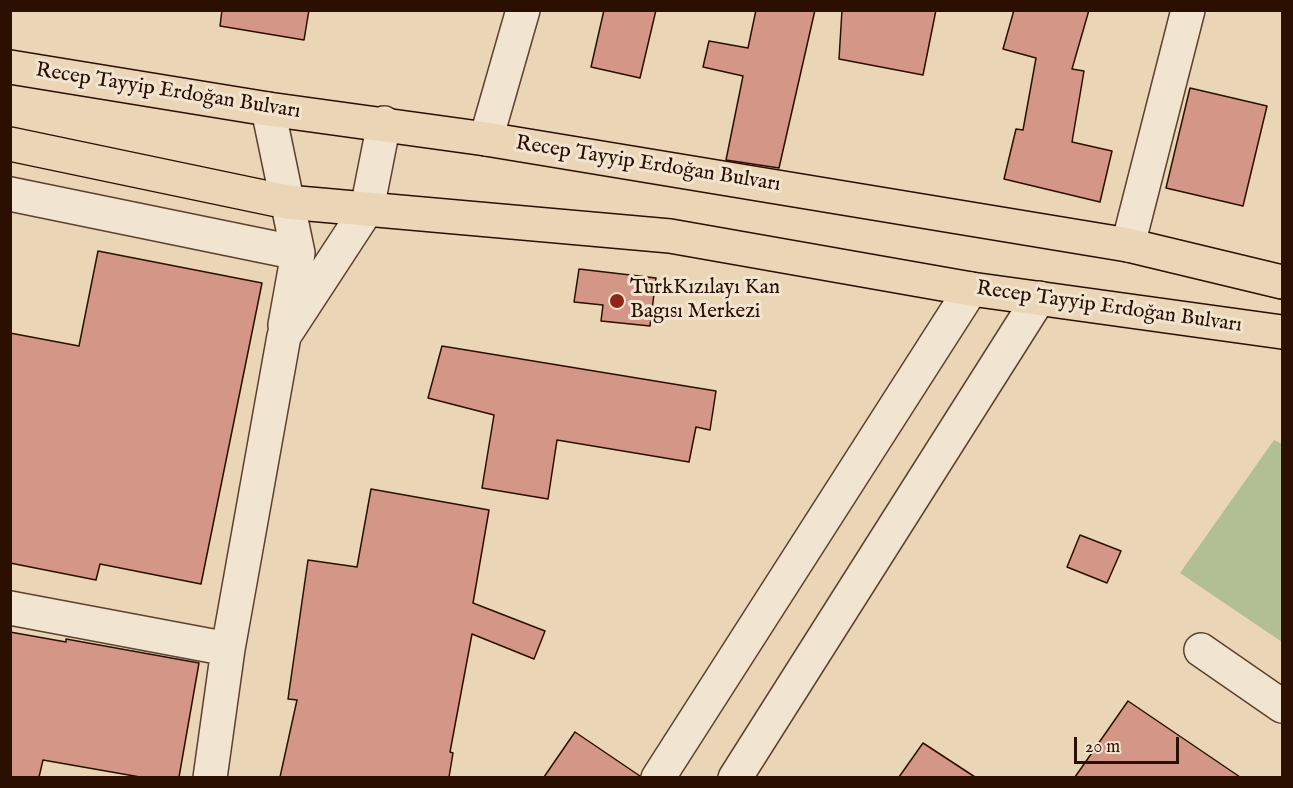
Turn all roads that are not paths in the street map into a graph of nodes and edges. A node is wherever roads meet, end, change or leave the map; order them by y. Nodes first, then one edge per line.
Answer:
1 (523, 10) edge
2 (1188, 10) edge
3 (10, 67) edge
4 (268, 109) junction
5 (384, 123) junction
6 (486, 139) junction
7 (10, 144) edge
8 (10, 194) edge
9 (287, 202) junction
10 (367, 209) junction
11 (1128, 245) junction
12 (298, 253) junction
13 (1282, 282) edge
14 (971, 289) junction
15 (1039, 298) junction
16 (1282, 332) edge
17 (284, 336) junction
18 (10, 608) edge
19 (228, 649) junction
20 (1201, 650) dead end
21 (1282, 706) edge
22 (210, 777) edge
23 (658, 777) edge
24 (735, 777) edge

1 - 6 street
2 - 11 street
3 - 4 main road, Recep Tayyip Erdoğan Bulvarı
4 - 5 main road, Recep Tayyip Erdoğan Bulvarı
4 - 9 street
5 - 6 main road, Recep Tayyip Erdoğan Bulvarı
5 - 10 street
6 - 11 main road, Recep Tayyip Erdoğan Bulvarı
7 - 9 main road, Recep Tayyip Erdoğan Bulvarı
8 - 12 street
9 - 10 main road, Recep Tayyip Erdoğan Bulvarı
9 - 12 street
10 - 14 main road, Recep Tayyip Erdoğan Bulvarı
10 - 17 street
11 - 13 main road, Recep Tayyip Erdoğan Bulvarı
12 - 17 street
14 - 15 main road, Recep Tayyip Erdoğan Bulvarı
14 - 23 street
15 - 16 main road, Recep Tayyip Erdoğan Bulvarı
15 - 24 street
17 - 19 street
18 - 19 street
19 - 22 street
20 - 21 street

